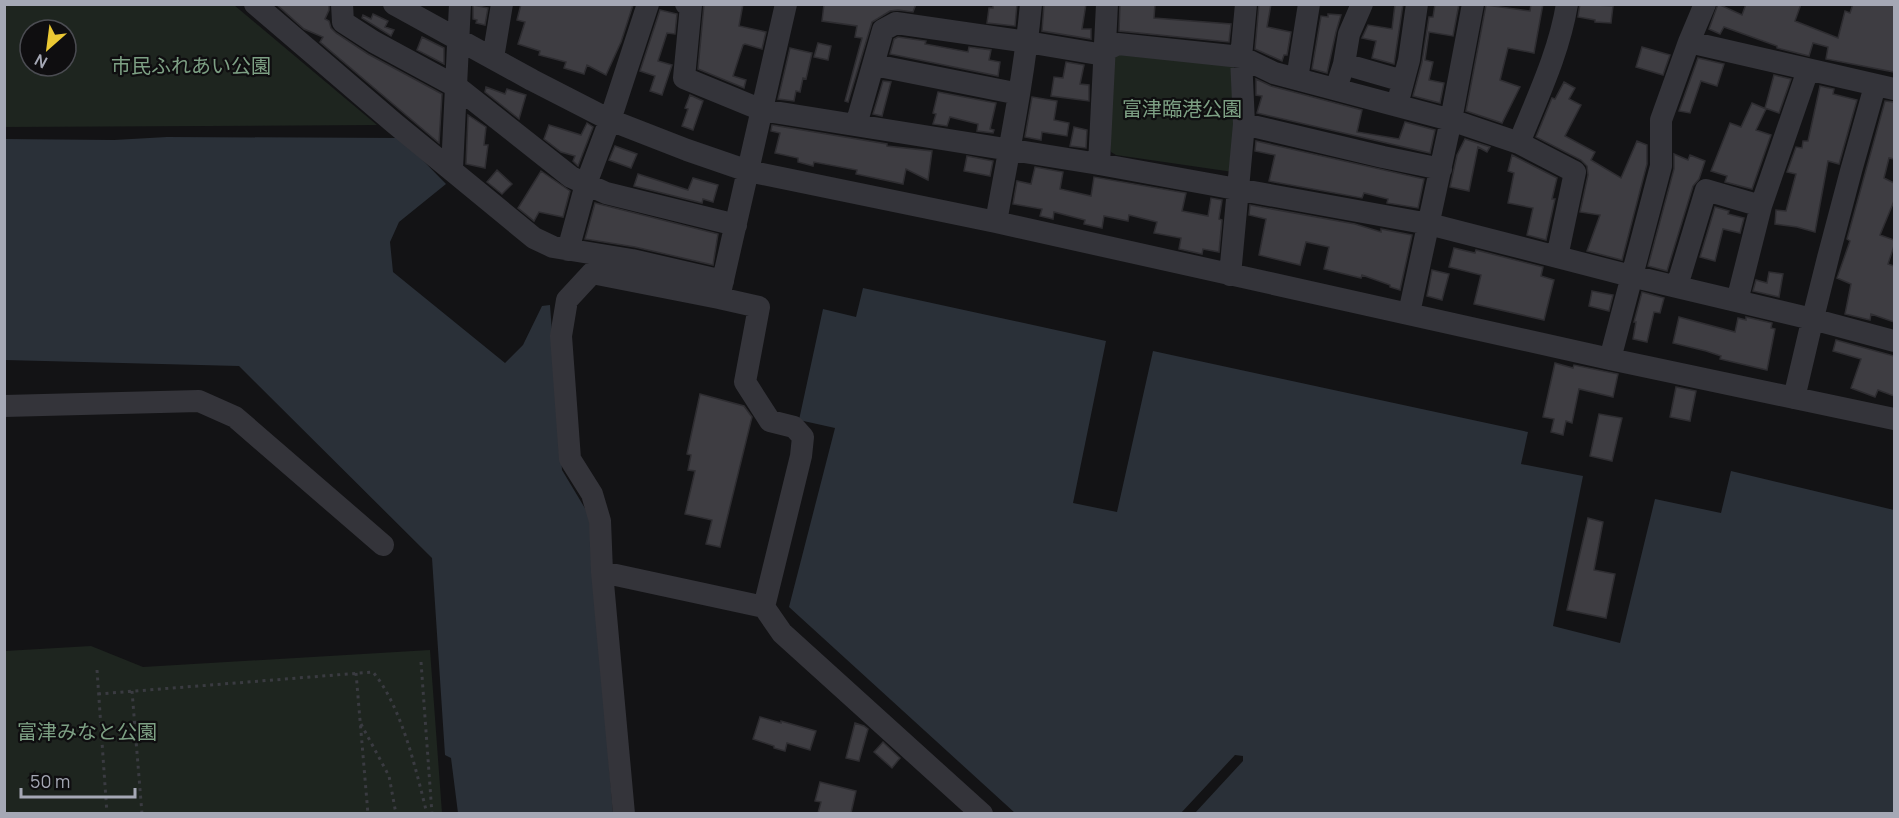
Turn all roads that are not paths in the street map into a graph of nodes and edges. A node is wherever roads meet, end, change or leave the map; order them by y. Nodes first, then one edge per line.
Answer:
1 (255, 4) edge
2 (342, 4) edge
3 (394, 4) edge
4 (460, 4) edge
5 (502, 4) edge
6 (648, 4) edge
7 (686, 4) edge
8 (786, 4) edge
9 (1031, 4) edge
10 (1107, 4) edge
11 (1246, 4) edge
12 (1309, 4) edge
13 (1362, 4) edge
14 (1418, 4) edge
15 (1473, 4) edge
16 (1567, 4) edge
17 (1705, 4) edge
18 (458, 39) junction
19 (1028, 42) junction
20 (1689, 42) junction
21 (1105, 51) junction
22 (1241, 57) junction
23 (493, 58) junction
24 (1344, 64) junction
25 (874, 65) junction
26 (1808, 70) junction
27 (1297, 79) junction
28 (1403, 81) junction
29 (457, 87) junction
30 (1885, 88) edge
31 (1336, 89) junction
32 (1019, 94) junction
33 (1396, 105) junction
34 (762, 110) junction
35 (610, 120) junction
36 (1451, 120) junction
37 (1244, 124) junction
38 (856, 125) junction
39 (1519, 143) junction
40 (1009, 150) junction
41 (1099, 164) junction
42 (452, 169) junction
43 (1441, 169) junction
44 (748, 171) junction
45 (586, 184) junction
46 (1238, 189) junction
47 (1761, 206) junction
48 (996, 222) junction
49 (1429, 224) junction
50 (736, 225) junction
51 (568, 250) junction
52 (1557, 257) junction
53 (1230, 274) junction
54 (1631, 276) junction
55 (1677, 286) junction
56 (721, 289) junction
57 (1737, 301) junction
58 (1409, 313) junction
59 (1812, 319) junction
60 (1894, 340) edge
61 (1610, 358) junction
62 (1794, 398) junction
63 (4, 406) edge
64 (1894, 419) edge
65 (383, 545) dead end
66 (602, 572) junction
67 (764, 607) junction
68 (624, 813) edge
69 (982, 813) edge

1 - 42 street
2 - 29 street
3 - 18 street
4 - 18 street
5 - 23 street
6 - 35 street
7 - 34 street
8 - 34 street
9 - 19 street
10 - 21 street
11 - 22 street
12 - 27 street
13 - 24 street
14 - 28 street
15 - 36 street
16 - 39 street
17 - 20 street
18 - 23 street
18 - 29 street
19 - 21 street
19 - 25 street
19 - 32 street
20 - 26 street
20 - 54 street
21 - 22 street
21 - 41 street
22 - 27 street
22 - 37 street
23 - 35 street
24 - 28 street
24 - 31 street
25 - 32 street
25 - 38 street
26 - 30 street
26 - 47 street
27 - 31 street
28 - 33 street
29 - 42 street
29 - 45 street
30 - 59 street
31 - 33 street
32 - 40 street
33 - 36 street
34 - 38 street
34 - 44 street
35 - 44 street
35 - 45 street
36 - 39 street
36 - 43 street
37 - 43 street
37 - 46 street
38 - 40 street
39 - 52 street
40 - 41 street
40 - 48 street
41 - 46 street
42 - 51 street
43 - 49 street
44 - 48 street
44 - 50 street
45 - 50 street
45 - 51 street
46 - 49 street
46 - 53 street
47 - 55 street
47 - 57 street
48 - 53 street
49 - 52 street
49 - 58 street
50 - 56 street
51 - 56 street
52 - 54 street
53 - 58 street
54 - 55 street
54 - 61 street
55 - 57 street
56 - 66 street
56 - 67 street
57 - 59 street
58 - 61 street
59 - 60 street
59 - 62 street
61 - 62 street
62 - 64 street
63 - 65 street
66 - 67 street
66 - 68 street
67 - 69 street

